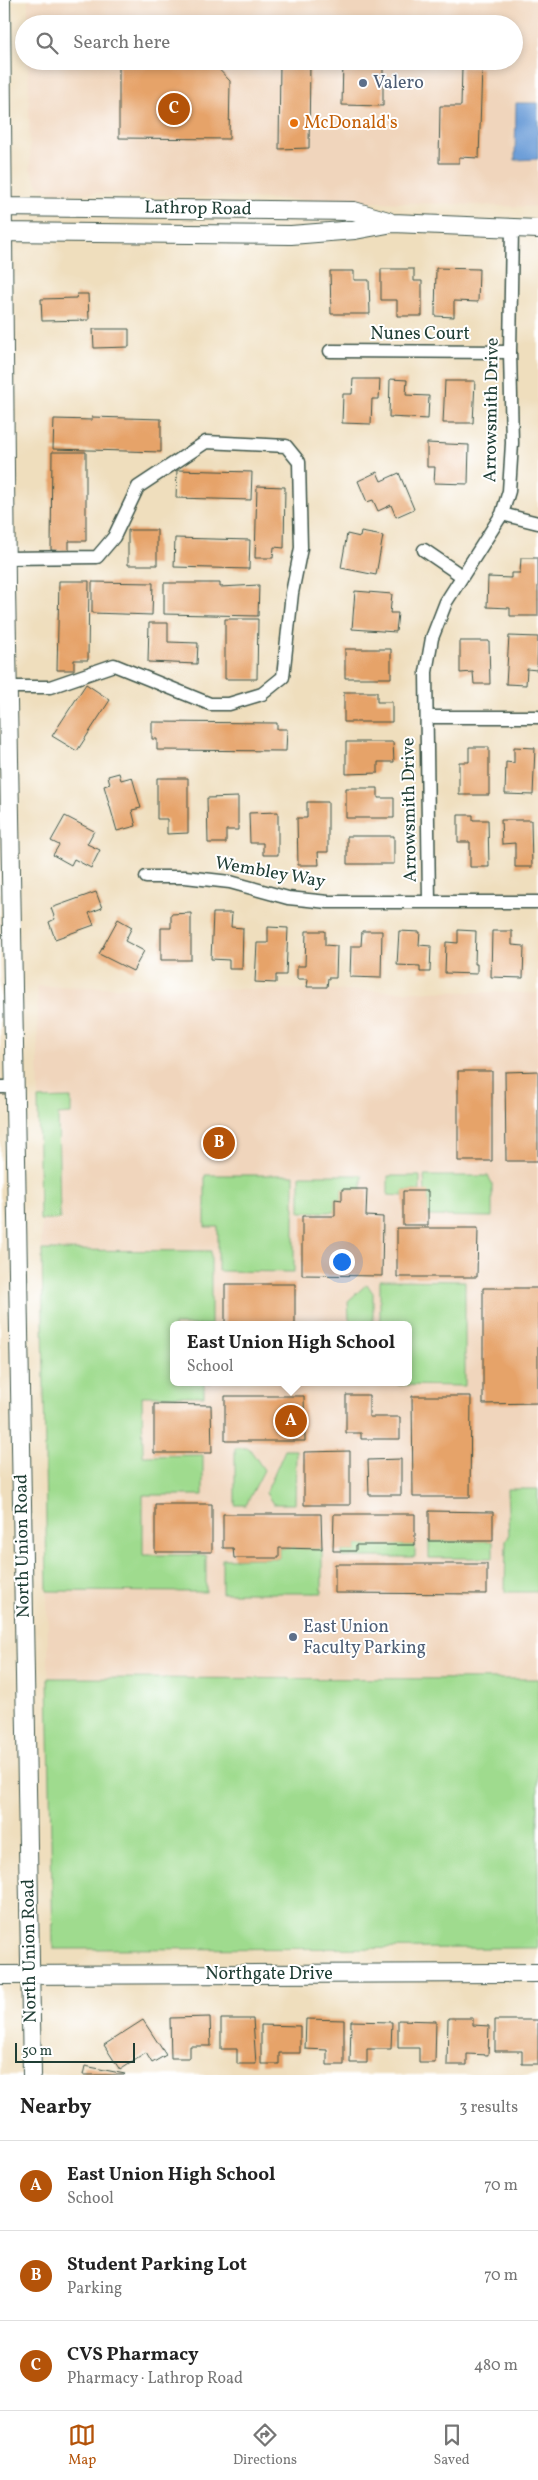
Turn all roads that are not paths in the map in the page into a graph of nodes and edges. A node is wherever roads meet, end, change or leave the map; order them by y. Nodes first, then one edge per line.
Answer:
1 (1, 0) edge
2 (1, 207) edge
3 (393, 223) junction
4 (512, 228) junction
5 (538, 229) edge
6 (1, 232) edge
7 (330, 351) dead end
8 (510, 352) junction
9 (502, 514) junction
10 (538, 523) edge
11 (424, 550) dead end
12 (6, 558) junction
13 (462, 576) junction
14 (8, 687) junction
15 (427, 718) junction
16 (538, 718) edge
17 (146, 876) dead end
18 (429, 902) junction
19 (538, 902) edge
20 (7, 1087) edge
21 (538, 1973) edge
22 (0, 1975) edge
23 (31, 1975) junction
24 (32, 2075) edge

1 - 2 street, North Union Road
2 - 3 street, Lathrop Road
2 - 6 street, North Union Road
3 - 4 street, Lathrop Road
3 - 6 street, Lathrop Road
4 - 5 street, Lathrop Road
4 - 8 street, Arrowsmith Drive
6 - 12 street, North Union Road
7 - 8 street, Nunes Court
8 - 9 street, Arrowsmith Drive
9 - 10 street
9 - 13 street, Arrowsmith Drive
11 - 13 street
12 - 14 street, North Union Road
12 - 14 street
13 - 15 street, Arrowsmith Drive
14 - 20 street, North Union Road
15 - 16 street
15 - 18 street, Arrowsmith Drive
17 - 18 street, Wembley Way
18 - 19 street, Wembley Way
20 - 23 street, North Union Road
21 - 23 street, Northgate Drive
22 - 23 street, Northgate Drive
23 - 24 street, North Union Road

